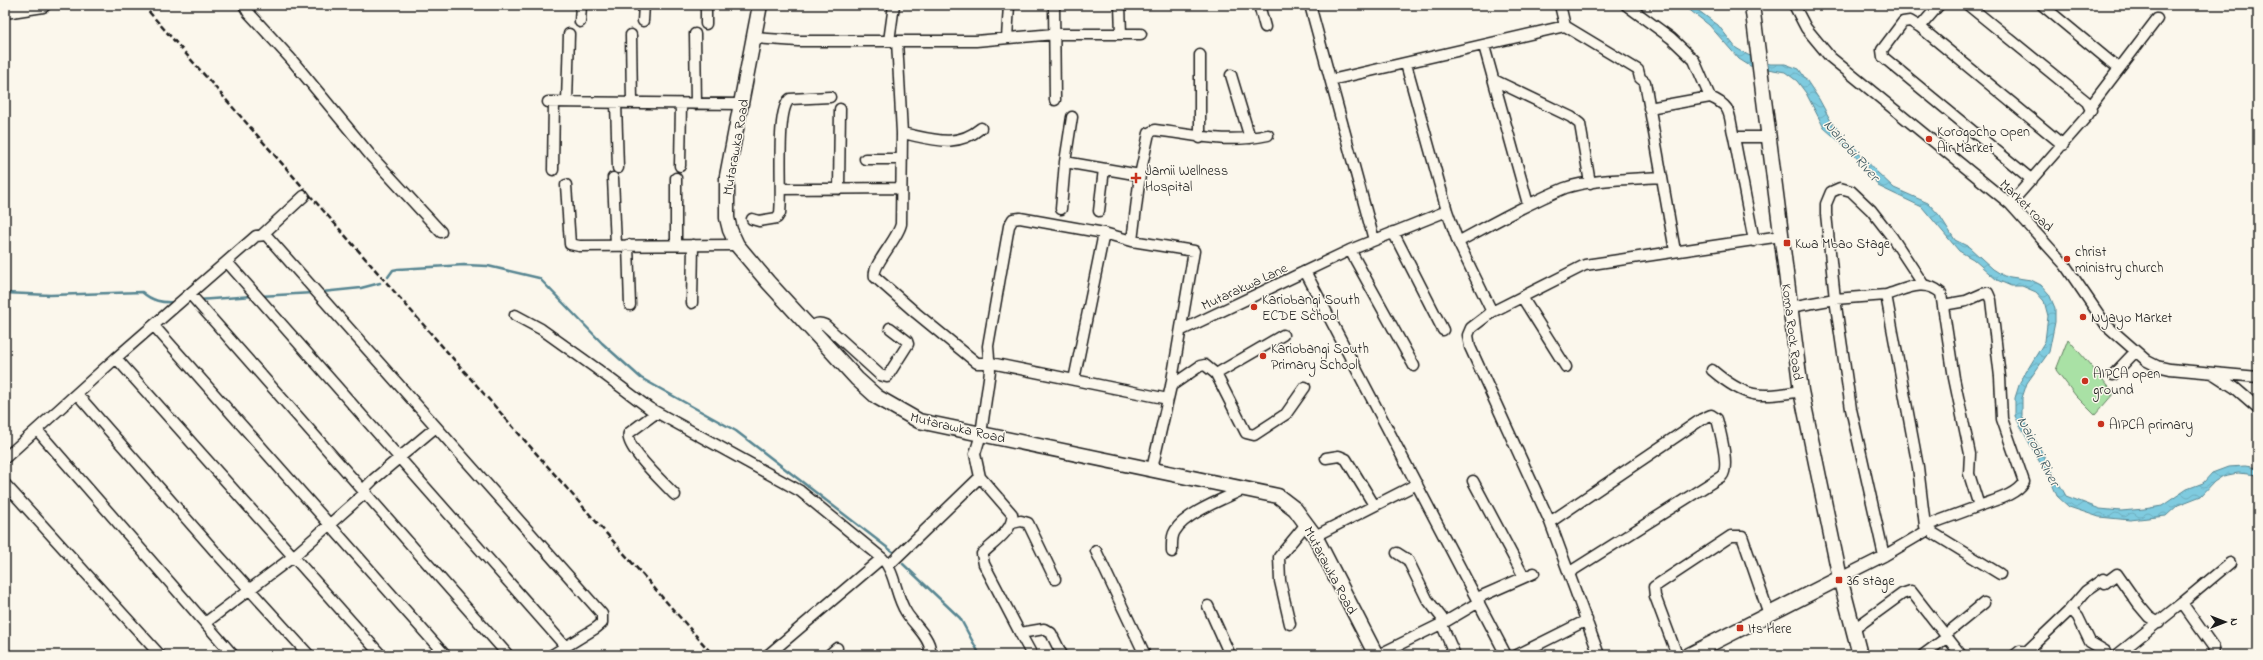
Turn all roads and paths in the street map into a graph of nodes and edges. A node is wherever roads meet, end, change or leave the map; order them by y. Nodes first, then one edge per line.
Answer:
1 (43, 5) edge
2 (244, 5) edge
3 (581, 5) edge
4 (644, 5) edge
5 (706, 5) edge
6 (760, 5) edge
7 (894, 5) edge
8 (1010, 5) edge
9 (1054, 5) edge
10 (1120, 5) edge
11 (1259, 5) edge
12 (1310, 5) edge
13 (1560, 5) edge
14 (1626, 5) edge
15 (1752, 5) edge
16 (1794, 5) edge
17 (1939, 5) edge
18 (1968, 5) edge
19 (2042, 5) edge
20 (5, 10) edge
21 (2157, 19) dead end
22 (643, 21) dead end
23 (580, 22) dead end
24 (706, 24) dead end
25 (1565, 26) junction
26 (1265, 27) dead end
27 (1920, 28) junction
28 (568, 34) dead end
29 (695, 34) dead end
30 (1054, 34) junction
31 (1121, 34) junction
32 (1141, 34) dead end
33 (630, 35) dead end
34 (754, 38) junction
35 (1007, 38) junction
36 (893, 42) junction
37 (1484, 46) junction
38 (1200, 55) dead end
39 (1406, 64) junction
40 (2118, 68) junction
41 (1231, 75) dead end
42 (1331, 80) junction
43 (1494, 80) junction
44 (830, 97) dead end
45 (1710, 97) junction
46 (1054, 100) dead end
47 (567, 102) junction
48 (616, 103) junction
49 (632, 103) junction
50 (681, 104) junction
51 (696, 104) junction
52 (742, 104) junction
53 (2090, 107) junction
54 (1649, 108) junction
55 (840, 109) dead end
56 (1072, 117) dead end
57 (981, 128) dead end
58 (902, 134) junction
59 (1268, 135) dead end
60 (1734, 137) junction
61 (1768, 137) junction
62 (1200, 138) junction
63 (1250, 138) junction
64 (2063, 145) junction
65 (865, 159) dead end
66 (902, 159) junction
67 (1065, 162) junction
68 (680, 166) dead end
69 (618, 168) dead end
70 (1104, 169) junction
71 (552, 170) dead end
72 (1140, 175) junction
73 (1662, 177) junction
74 (613, 178) dead end
75 (676, 178) dead end
76 (2032, 180) junction
77 (1590, 183) junction
78 (566, 185) dead end
79 (781, 188) junction
80 (901, 188) junction
81 (839, 189) junction
82 (304, 196) dead end
83 (1528, 204) junction
84 (2010, 204) junction
85 (1060, 209) dead end
86 (1099, 211) dead end
87 (1447, 211) junction
88 (752, 219) dead end
89 (441, 232) dead end
90 (1393, 232) junction
91 (263, 234) junction
92 (1104, 234) junction
93 (1781, 236) junction
94 (1374, 240) junction
95 (1132, 241) junction
96 (1754, 241) junction
97 (1458, 242) junction
98 (676, 245) junction
99 (693, 245) junction
100 (737, 245) junction
101 (616, 246) junction
102 (628, 246) junction
103 (1350, 250) junction
104 (1675, 251) junction
105 (226, 262) junction
106 (1306, 273) junction
107 (1923, 284) junction
108 (190, 294) junction
109 (1886, 295) junction
110 (1522, 297) junction
111 (1835, 299) junction
112 (692, 303) dead end
113 (630, 305) dead end
114 (1943, 305) junction
115 (1790, 307) junction
116 (1492, 312) junction
117 (515, 315) dead end
118 (154, 326) junction
119 (810, 328) junction
120 (890, 328) dead end
121 (1182, 330) junction
122 (1443, 330) dead end
123 (1283, 335) dead end
124 (2135, 352) junction
125 (116, 358) junction
126 (991, 363) junction
127 (1414, 366) dead end
128 (1566, 367) dead end
129 (1712, 370) dead end
130 (2210, 372) junction
131 (1216, 374) junction
132 (2113, 374) dead end
133 (2258, 377) edge
134 (1074, 380) junction
135 (1171, 386) junction
136 (1305, 387) dead end
137 (1801, 391) junction
138 (77, 394) junction
139 (1168, 399) junction
140 (2258, 408) edge
141 (656, 413) junction
142 (436, 427) junction
143 (37, 430) junction
144 (981, 434) junction
145 (5, 458) edge
146 (400, 458) junction
147 (1326, 458) dead end
148 (1152, 468) junction
149 (980, 477) junction
150 (1473, 481) dead end
151 (5, 484) edge
152 (1417, 484) junction
153 (1244, 489) junction
154 (365, 492) junction
155 (674, 495) dead end
156 (1374, 505) junction
157 (1979, 506) junction
158 (1550, 522) junction
159 (1012, 523) junction
160 (1307, 523) junction
161 (328, 525) junction
162 (1927, 528) junction
163 (1315, 536) junction
164 (1096, 551) dead end
165 (1172, 552) dead end
166 (1397, 553) dead end
167 (294, 556) junction
168 (1884, 556) junction
169 (885, 562) junction
170 (2230, 563) dead end
171 (1570, 572) junction
172 (1534, 573) dead end
173 (2000, 574) dead end
174 (1524, 577) junction
175 (1840, 578) junction
176 (1056, 579) dead end
177 (250, 590) junction
178 (1478, 600) junction
179 (1984, 603) dead end
180 (2182, 603) junction
181 (1208, 606) dead end
182 (2070, 608) junction
183 (1769, 614) junction
184 (1587, 620) junction
185 (205, 623) junction
186 (1443, 623) junction
187 (1290, 624) dead end
188 (2159, 624) junction
189 (1854, 629) junction
190 (1020, 633) junction
191 (1946, 636) junction
192 (566, 647) junction
193 (160, 655) edge
194 (233, 655) edge
195 (308, 655) edge
196 (381, 655) edge
197 (445, 655) edge
198 (508, 655) edge
199 (552, 655) edge
200 (768, 655) edge
201 (927, 655) edge
202 (1032, 655) edge
203 (1062, 655) edge
204 (1145, 655) edge
205 (1230, 655) edge
206 (1377, 655) edge
207 (1456, 655) edge
208 (1506, 655) edge
209 (1517, 655) edge
210 (1599, 655) edge
211 (1677, 655) edge
212 (1689, 655) edge
213 (1860, 655) edge
214 (1923, 655) edge
215 (1961, 655) edge
216 (2015, 655) edge
217 (2106, 655) edge
218 (2117, 655) edge
219 (2213, 655) edge

1 - 20 street
2 - 89 street
3 - 23 street
4 - 22 street
5 - 24 street
6 - 34 street, Mutarawka Road
7 - 36 street
8 - 35 street
9 - 30 street
10 - 31 street
11 - 26 street
12 - 42 street
13 - 25 street
14 - 45 street
15 - 61 street, Koma Rock Road
16 - 84 street, Market road
17 - 27 street
18 - 53 street
19 - 40 street
21 - 40 street
25 - 37 street
25 - 54 street
27 - 64 street
27 - 76 street
28 - 47 street
29 - 51 street
30 - 31 street
30 - 35 street
30 - 46 street
31 - 32 street
33 - 49 street
34 - 36 street
34 - 52 street, Mutarawka Road
35 - 36 street
36 - 58 street
37 - 39 street
37 - 43 street
38 - 62 street
39 - 42 street
39 - 87 street
40 - 53 street
41 - 63 street
42 - 94 street
43 - 77 street
43 - 83 street
44 - 79 street
45 - 54 street
45 - 60 street
47 - 48 street
47 - 71 street
48 - 49 street
48 - 69 street
49 - 50 street
50 - 51 street
50 - 68 street
51 - 52 street
52 - 100 street, Mutarawka Road
53 - 64 street
54 - 73 street
55 - 81 street
56 - 67 street
57 - 58 street
58 - 66 street
59 - 63 street
60 - 61 street
60 - 96 street
61 - 93 street, Koma Rock Road
62 - 63 street
62 - 72 street
64 - 76 street
65 - 66 street
66 - 80 street
67 - 70 street
67 - 85 street
70 - 72 street
70 - 86 street
72 - 95 street
73 - 77 street
73 - 104 street
74 - 101 street
75 - 98 street
76 - 84 street
77 - 83 street
78 - 101 street
79 - 81 street
79 - 88 street
80 - 81 street
80 - 126 street
82 - 91 street
83 - 97 street
84 - 124 street, Market road
87 - 90 street, Mutarakwa Lane
87 - 97 street
90 - 94 street, Mutarakwa Lane
90 - 122 street
91 - 105 street
91 - 142 street
92 - 95 street
92 - 126 street
92 - 134 street
93 - 96 street
93 - 115 street, Koma Rock Road
94 - 103 street, Mutarakwa Lane
95 - 121 street
96 - 104 street
97 - 116 street
98 - 99 street
98 - 102 street
99 - 100 street
99 - 112 street
100 - 119 street, Mutarawka Road
101 - 102 street
102 - 113 street
103 - 106 street, Mutarakwa Lane
103 - 127 street
104 - 110 street
105 - 108 street
105 - 146 street
106 - 121 street, Mutarakwa Lane
106 - 152 street
107 - 109 street
107 - 111 street
107 - 114 street
108 - 118 street
108 - 154 street
109 - 111 street
109 - 162 street
110 - 116 street
110 - 128 street
111 - 115 street
111 - 168 street
114 - 157 street
114 - 157 street
115 - 137 street, Koma Rock Road
116 - 158 street
117 - 141 street
118 - 125 street
118 - 161 street
119 - 120 street
119 - 144 street, Mutarawka Road
121 - 135 street
123 - 131 street
124 - 130 street, Market road
124 - 132 street
125 - 138 street
125 - 167 street
126 - 134 street
126 - 144 street
129 - 137 street
130 - 133 street, Market road
130 - 140 street
131 - 135 street
131 - 136 street
134 - 139 street
135 - 139 street
137 - 175 street, Koma Rock Road
138 - 143 street
138 - 177 street
139 - 148 street
141 - 155 street
141 - 169 street
142 - 146 street
142 - 192 street
143 - 145 street
143 - 185 street
144 - 148 street, Mutarawka Road
144 - 149 street
146 - 154 street
146 - 192 street
147 - 156 street
148 - 153 street, Mutarawka Road
149 - 159 street
149 - 169 street
150 - 174 street
151 - 193 street
152 - 156 street
152 - 178 street
153 - 160 street, Mutarawka Road
153 - 165 street
154 - 161 street
154 - 198 street
156 - 163 street
157 - 162 street
158 - 171 street
158 - 171 street
159 - 176 street
159 - 190 street
160 - 163 street, Mutarawka Road
160 - 187 street
161 - 167 street
161 - 197 street
162 - 168 street
162 - 173 street
163 - 206 street, Mutarawka Road
164 - 204 street
166 - 186 street
167 - 177 street
167 - 196 street
168 - 175 street
169 - 200 street
169 - 201 street
170 - 180 street
171 - 184 street
172 - 174 street
174 - 178 street
175 - 183 street
175 - 189 street, Koma Rock Road
177 - 185 street
177 - 195 street
178 - 186 street
178 - 208 street
179 - 191 street
180 - 188 street
180 - 219 street
181 - 205 street
182 - 188 street
182 - 216 street
182 - 217 street
183 - 211 street
183 - 212 street
184 - 209 street
184 - 210 street
185 - 194 street
186 - 206 street
186 - 207 street
188 - 218 street
189 - 191 street
189 - 213 street, Koma Rock Road
190 - 202 street
190 - 203 street
191 - 214 street
191 - 215 street
192 - 199 street

